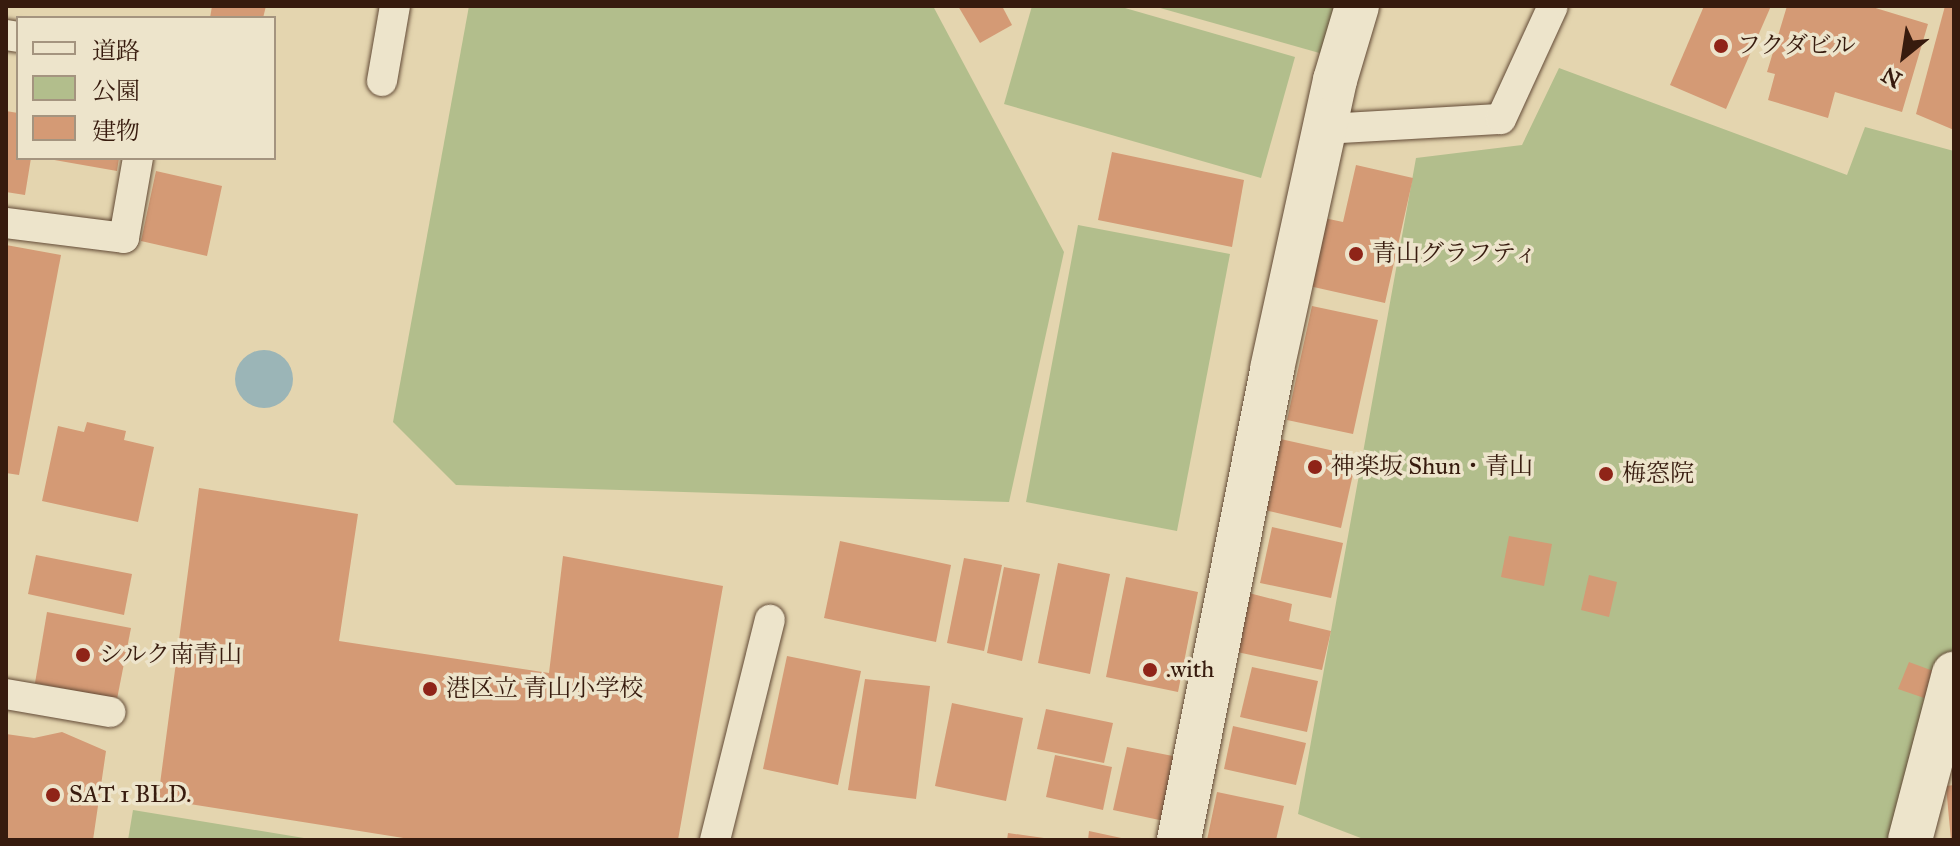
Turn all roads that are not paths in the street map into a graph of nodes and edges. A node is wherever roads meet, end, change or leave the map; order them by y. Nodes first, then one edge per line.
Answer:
1 (395, 6) edge
2 (1357, 6) edge
3 (1553, 6) edge
4 (382, 81) dead end
5 (1325, 129) junction
6 (138, 160) edge
7 (6, 223) edge
8 (770, 620) dead end
9 (1954, 674) edge
10 (6, 694) edge
11 (110, 712) dead end
12 (715, 840) edge
13 (1179, 840) edge
14 (1910, 840) edge

1 - 4 lane
2 - 5 street
3 - 5 lane
5 - 13 street
6 - 7 lane
8 - 12 lane
9 - 14 street
10 - 11 lane

